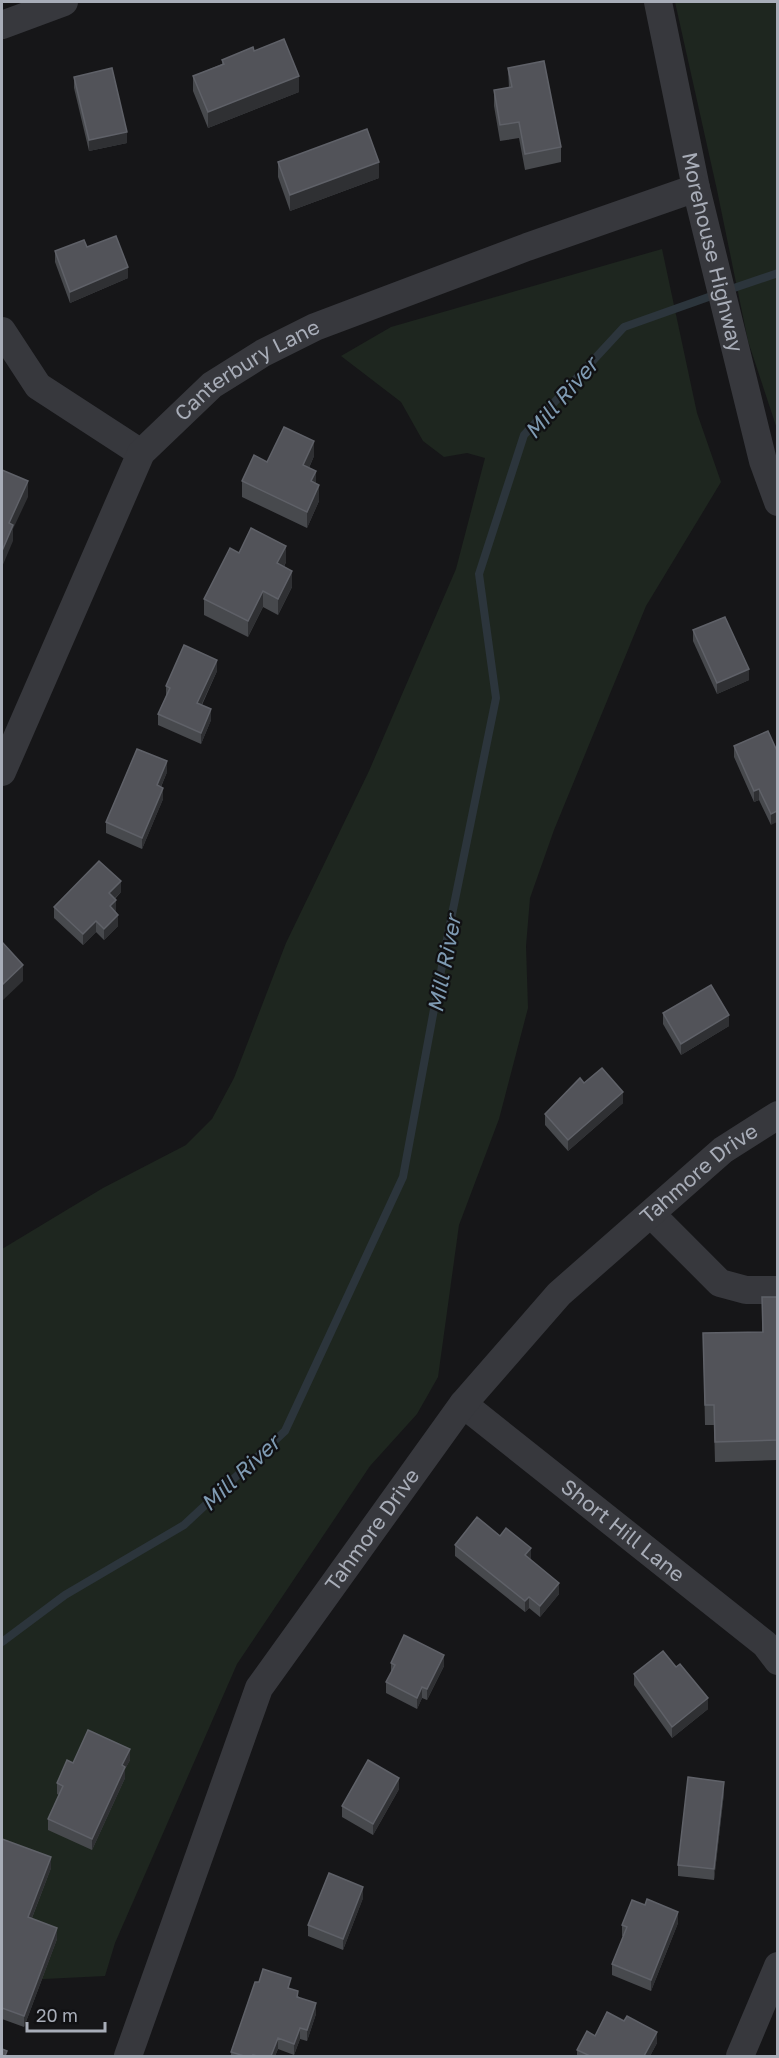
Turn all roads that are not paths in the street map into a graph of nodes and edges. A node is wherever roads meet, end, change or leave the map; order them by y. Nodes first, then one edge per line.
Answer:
1 (64, 2) edge
2 (658, 2) edge
3 (2, 25) edge
4 (696, 188) junction
5 (2, 332) edge
6 (141, 453) junction
7 (777, 502) edge
8 (2, 772) edge
9 (777, 1115) edge
10 (651, 1214) junction
11 (777, 1290) edge
12 (463, 1404) junction
13 (777, 1661) edge
14 (777, 1966) edge
15 (129, 2056) edge
16 (740, 2056) edge

1 - 3 street
2 - 4 street, Morehouse Highway
4 - 6 street, Canterbury Lane
4 - 7 street, Morehouse Highway
5 - 6 street
6 - 8 street, Canterbury Lane
9 - 10 street, Tahmore Drive
10 - 11 street
10 - 12 street, Tahmore Drive
12 - 13 street, Short Hill Lane
12 - 15 street, Tahmore Drive
14 - 16 street

